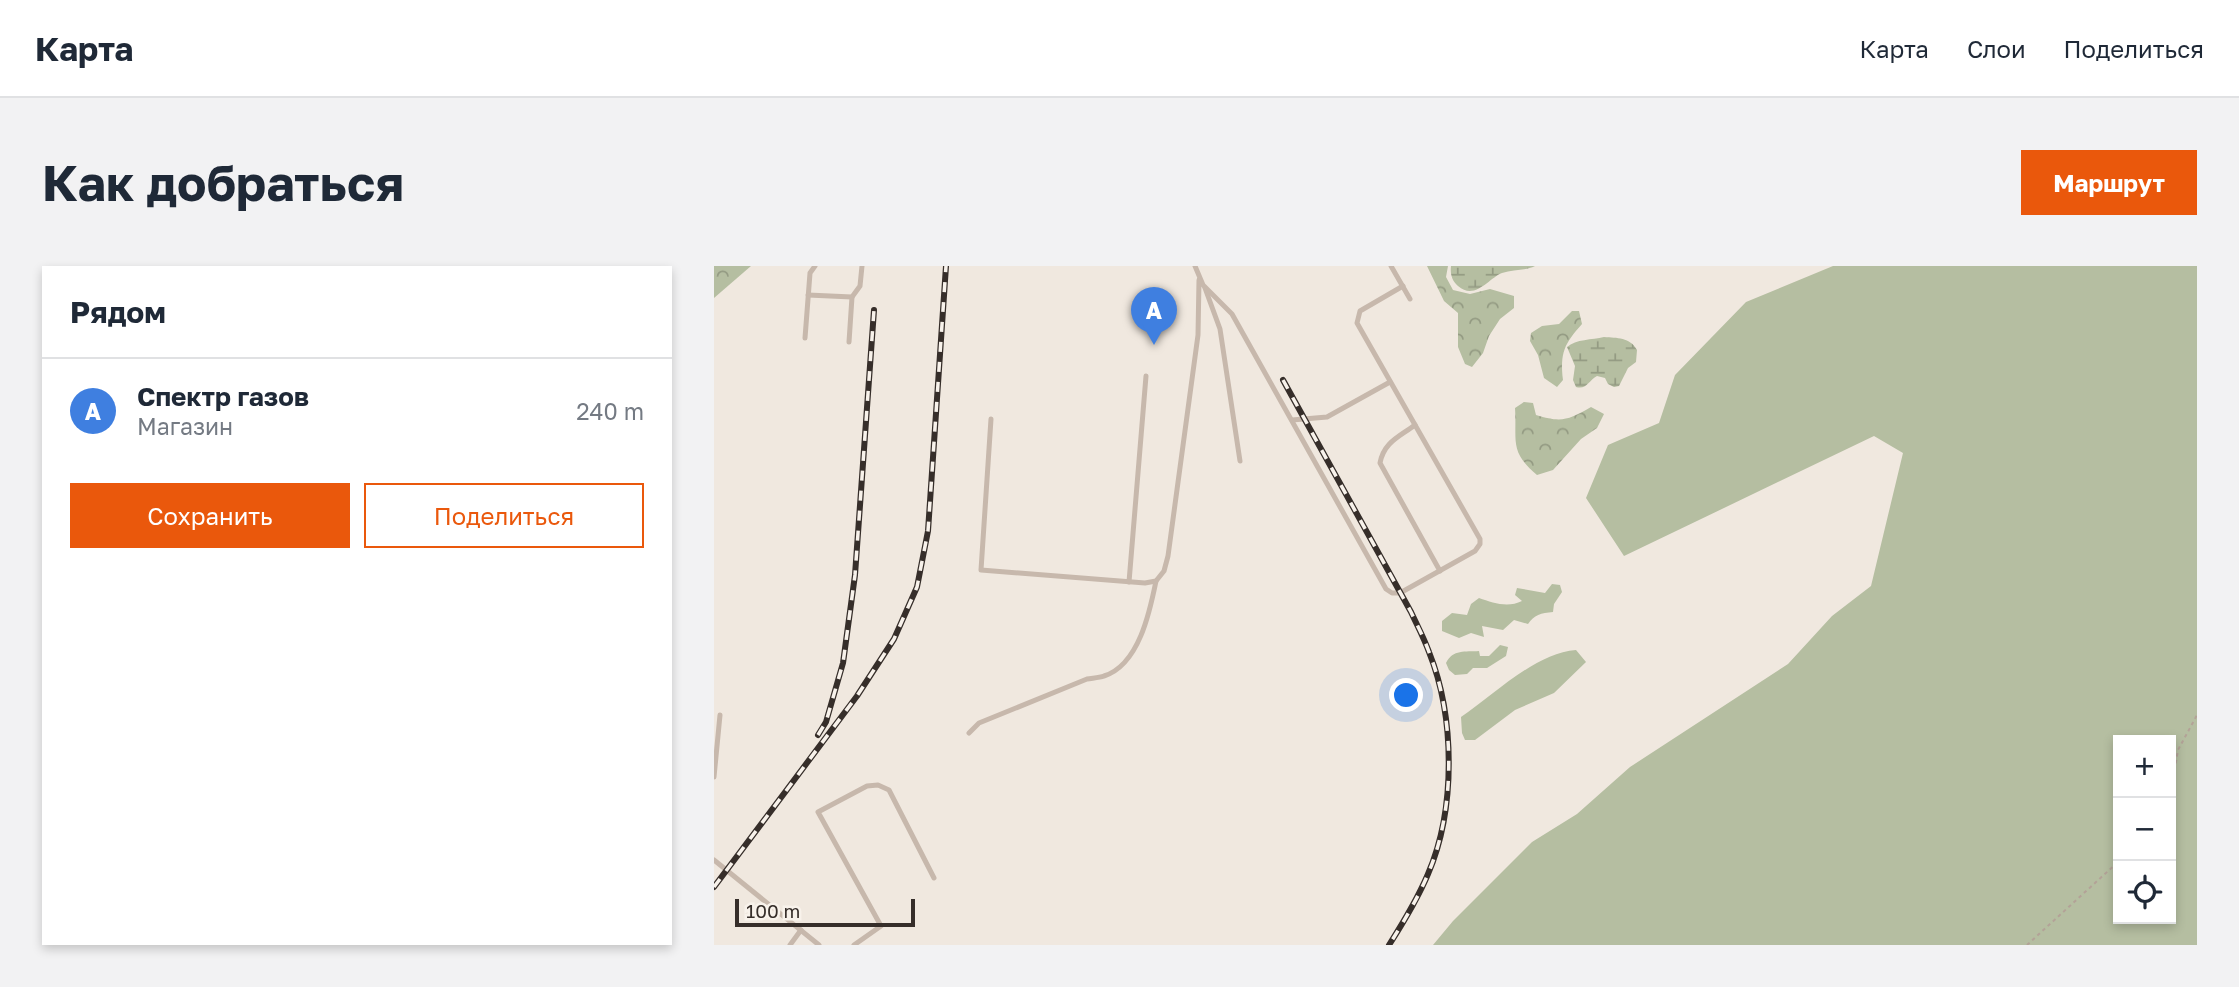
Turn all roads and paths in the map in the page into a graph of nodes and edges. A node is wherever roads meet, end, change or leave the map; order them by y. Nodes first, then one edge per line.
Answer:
1 (815, 266) edge
2 (862, 266) edge
3 (1195, 266) edge
4 (1391, 266) edge
5 (1199, 276) junction
6 (1203, 285) junction
7 (1403, 286) junction
8 (808, 295) junction
9 (852, 297) junction
10 (1410, 299) dead end
11 (805, 338) dead end
12 (849, 342) dead end
13 (1146, 376) dead end
14 (1390, 382) junction
15 (991, 419) dead end
16 (1292, 420) junction
17 (1415, 425) junction
18 (1240, 461) dead end
19 (1440, 571) junction
20 (1156, 581) junction
21 (1129, 582) junction
22 (720, 715) dead end
23 (2197, 715) edge
24 (969, 733) dead end
25 (2176, 761) edge
26 (714, 777) edge
27 (714, 860) edge
28 (2113, 867) edge
29 (934, 878) dead end
30 (801, 930) junction
31 (790, 945) edge
32 (819, 945) edge
33 (854, 945) edge
34 (2027, 945) edge

1 - 8 lane
2 - 9 lane
3 - 5 lane
4 - 7 lane
5 - 6 lane
5 - 20 lane
6 - 16 lane
6 - 18 lane
7 - 10 lane
7 - 14 lane
8 - 9 lane
8 - 11 lane
9 - 12 lane
13 - 21 lane
14 - 16 lane
14 - 17 lane
15 - 21 lane
16 - 19 lane
17 - 19 lane
17 - 19 lane
20 - 21 lane
20 - 24 lane
22 - 26 lane
23 - 25 path
27 - 30 lane
28 - 34 path
29 - 33 lane
30 - 31 lane
30 - 32 lane

